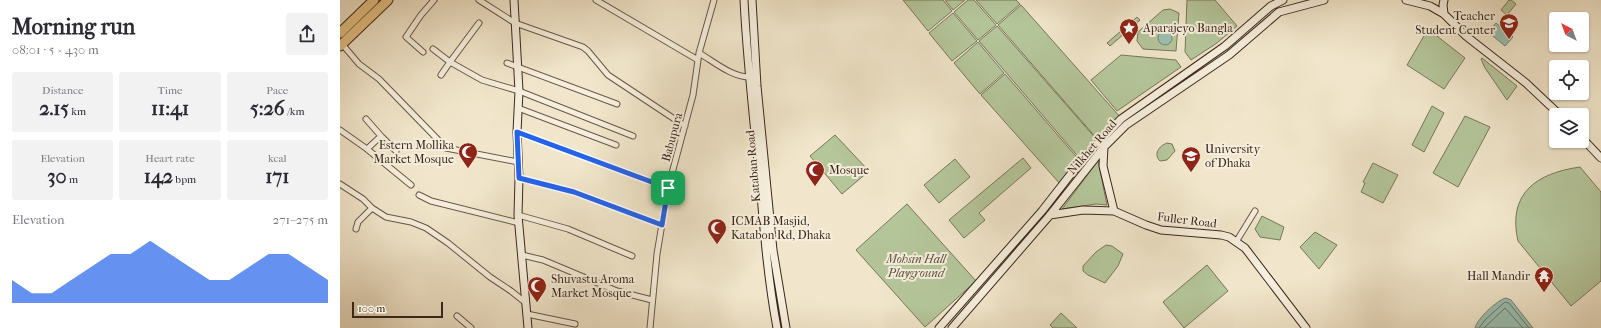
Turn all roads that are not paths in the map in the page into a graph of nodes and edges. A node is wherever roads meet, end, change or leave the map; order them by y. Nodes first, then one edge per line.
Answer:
1 (374, 0) edge
2 (388, 0) edge
3 (434, 0) edge
4 (479, 0) edge
5 (514, 0) edge
6 (596, 0) edge
7 (714, 0) edge
8 (744, 0) edge
9 (752, 0) edge
10 (1283, 0) edge
11 (1324, 0) edge
12 (1406, 0) edge
13 (1442, 2) edge
14 (1444, 14) junction
15 (479, 23) dead end
16 (515, 23) junction
17 (340, 33) edge
18 (341, 45) edge
19 (433, 49) dead end
20 (423, 52) dead end
21 (699, 54) junction
22 (698, 60) junction
23 (450, 62) junction
24 (507, 63) dead end
25 (518, 68) junction
26 (1191, 70) junction
27 (440, 75) dead end
28 (753, 77) junction
29 (1198, 77) junction
30 (519, 91) junction
31 (617, 104) dead end
32 (518, 108) junction
33 (1552, 108) edge
34 (366, 119) dead end
35 (685, 126) junction
36 (340, 130) edge
37 (517, 132) junction
38 (381, 136) junction
39 (633, 136) dead end
40 (1098, 141) junction
41 (616, 145) dead end
42 (1589, 145) edge
43 (1104, 147) junction
44 (367, 149) junction
45 (396, 151) dead end
46 (1601, 158) edge
47 (518, 162) junction
48 (519, 178) junction
49 (340, 184) edge
50 (411, 185) dead end
51 (668, 188) junction
52 (419, 195) dead end
53 (372, 208) junction
54 (1043, 209) junction
55 (1114, 211) junction
56 (1255, 211) dead end
57 (518, 215) junction
58 (1050, 215) junction
59 (519, 223) junction
60 (662, 225) junction
61 (356, 230) dead end
62 (1236, 242) junction
63 (770, 251) junction
64 (522, 255) junction
65 (632, 256) dead end
66 (652, 300) junction
67 (526, 303) junction
68 (527, 314) junction
69 (457, 316) dead end
70 (575, 324) dead end
71 (471, 328) edge
72 (528, 328) edge
73 (650, 328) edge
74 (777, 328) edge
75 (786, 328) edge
76 (939, 328) edge
77 (952, 328) edge
78 (1306, 328) edge

1 - 17 highway
2 - 18 highway
3 - 20 street
4 - 16 street
5 - 16 main road
6 - 22 street
7 - 21 street, Babupura
8 - 28 main road, Kataban Road
9 - 28 main road, Kataban Road
10 - 26 main road, Nilkhet Road
11 - 29 main road, Nilkhet Road
12 - 14 main road
13 - 14 main road
14 - 33 main road
15 - 23 street
16 - 25 main road
16 - 35 street
18 - 47 street
19 - 23 street
21 - 22 street, Babupura
21 - 28 street
22 - 35 street, Babupura
23 - 27 street
23 - 30 street
24 - 25 street
25 - 30 main road
25 - 31 street
26 - 29 main road
26 - 40 main road, Nilkhet Road
28 - 63 main road, Kataban Road
29 - 43 main road, Nilkhet Road
30 - 32 main road
30 - 39 street
32 - 37 main road
32 - 41 street
34 - 38 street
35 - 51 street, Babupura
36 - 44 street
37 - 47 main road
37 - 51 street
38 - 44 street
38 - 45 street
40 - 43 main road
40 - 54 main road, Nilkhet Road
42 - 46 main road
43 - 55 main road
43 - 58 main road, Nilkhet Road
44 - 50 street
47 - 48 main road
48 - 57 main road
48 - 60 street
49 - 53 street
51 - 60 street, Babupura
52 - 59 street
53 - 61 street
53 - 67 street
54 - 58 main road
54 - 76 main road, Nilkhet Road
55 - 58 main road, Fuller Road
55 - 62 main road, Fuller Road
56 - 62 street
57 - 59 main road
57 - 65 street
58 - 77 main road, Nilkhet Road
59 - 64 main road
60 - 66 street, Babupura
62 - 78 main road, Fuller Road
63 - 74 main road, Kataban Road
63 - 75 main road, Kataban Road
64 - 66 street
64 - 67 main road
66 - 73 street, Babupura
67 - 68 main road
68 - 70 street
68 - 72 main road
69 - 71 street

